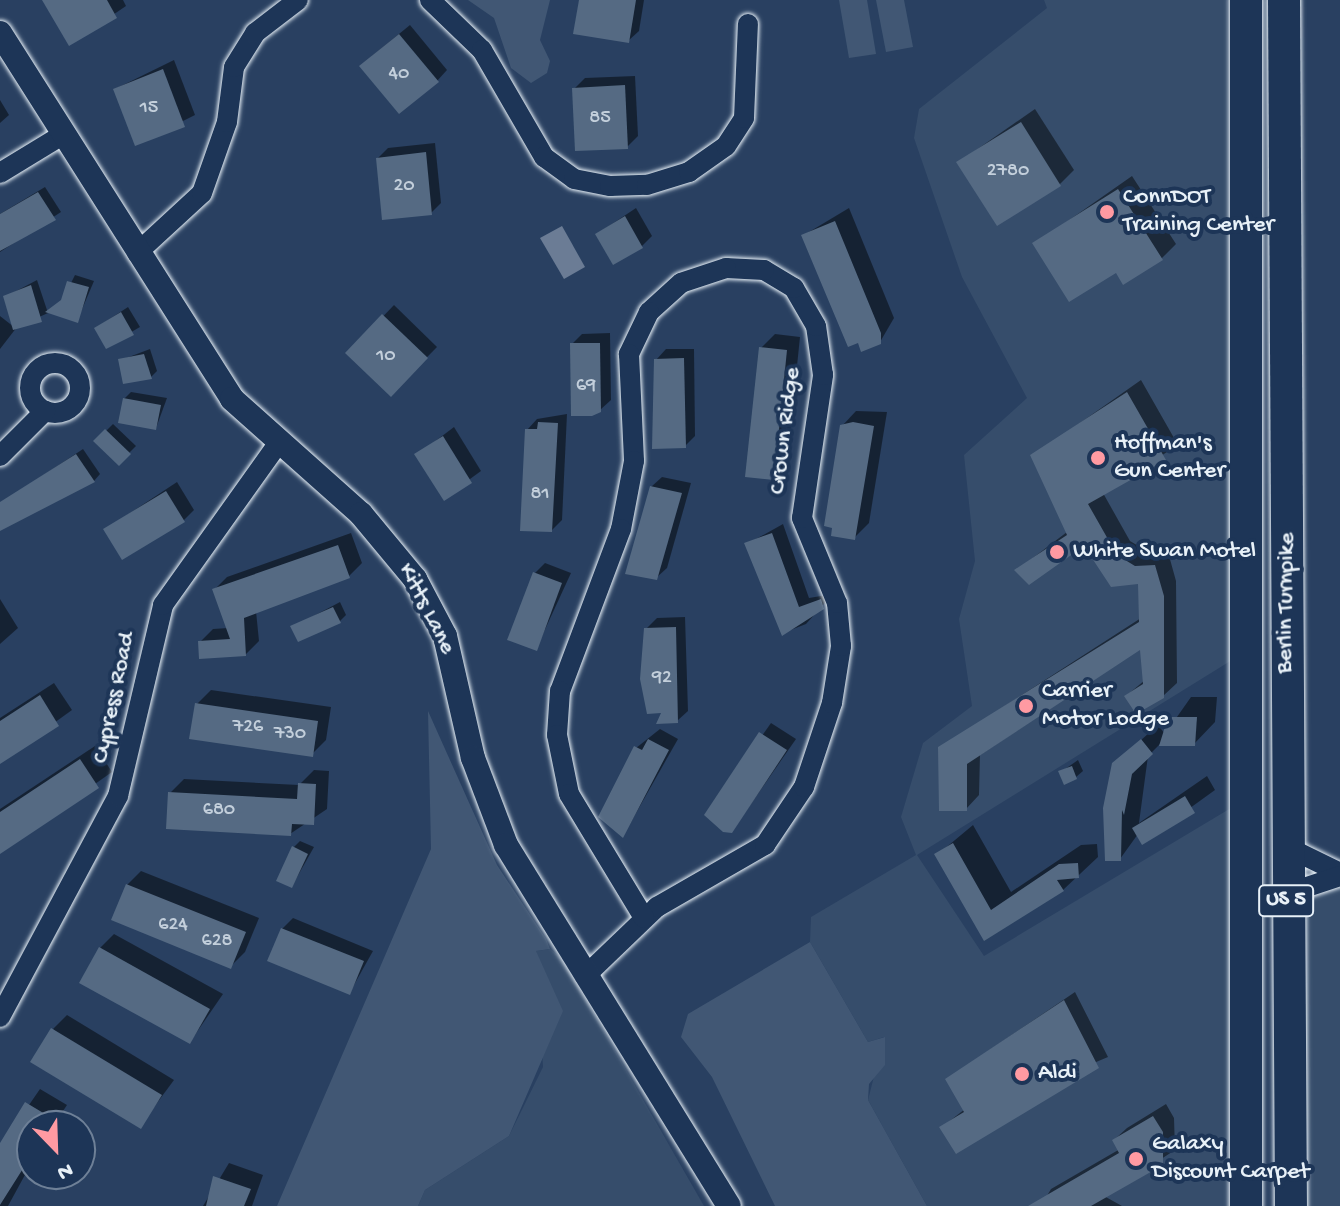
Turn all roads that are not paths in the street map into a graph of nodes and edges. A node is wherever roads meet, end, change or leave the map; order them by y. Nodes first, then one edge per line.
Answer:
1 (298, 0) edge
2 (430, 0) edge
3 (1246, 0) edge
4 (1284, 0) edge
5 (748, 24) dead end
6 (0, 33) edge
7 (64, 134) junction
8 (0, 173) edge
9 (137, 253) junction
10 (1244, 351) junction
11 (1288, 352) junction
12 (45, 411) dead end
13 (278, 444) junction
14 (0, 456) edge
15 (1246, 784) junction
16 (1284, 803) junction
17 (1285, 846) junction
18 (1340, 874) edge
19 (1286, 894) junction
20 (644, 918) junction
21 (585, 976) junction
22 (0, 1017) edge
23 (729, 1206) edge
24 (1246, 1206) edge
25 (1291, 1206) edge

1 - 9 street
2 - 5 street
3 - 10 highway, Berlin Turnpike / US 5
4 - 11 highway, Berlin Turnpike / US 5
6 - 7 street, Kitts Lane
7 - 8 street
7 - 9 street, Kitts Lane
9 - 13 street, Kitts Lane
10 - 11 highway
10 - 15 highway, Berlin Turnpike / US 5
11 - 16 highway, Berlin Turnpike / US 5
12 - 14 street
13 - 21 street, Kitts Lane
13 - 22 street, Cypress Road
15 - 16 highway
15 - 24 highway, Berlin Turnpike / US 5
16 - 17 highway, Berlin Turnpike / US 5
17 - 18 street
17 - 19 highway, Berlin Turnpike / US 5
18 - 19 street
19 - 25 highway, Berlin Turnpike / US 5
20 - 20 street, Crown Ridge
20 - 21 street, Crown Ridge
21 - 23 street, Kitts Lane

